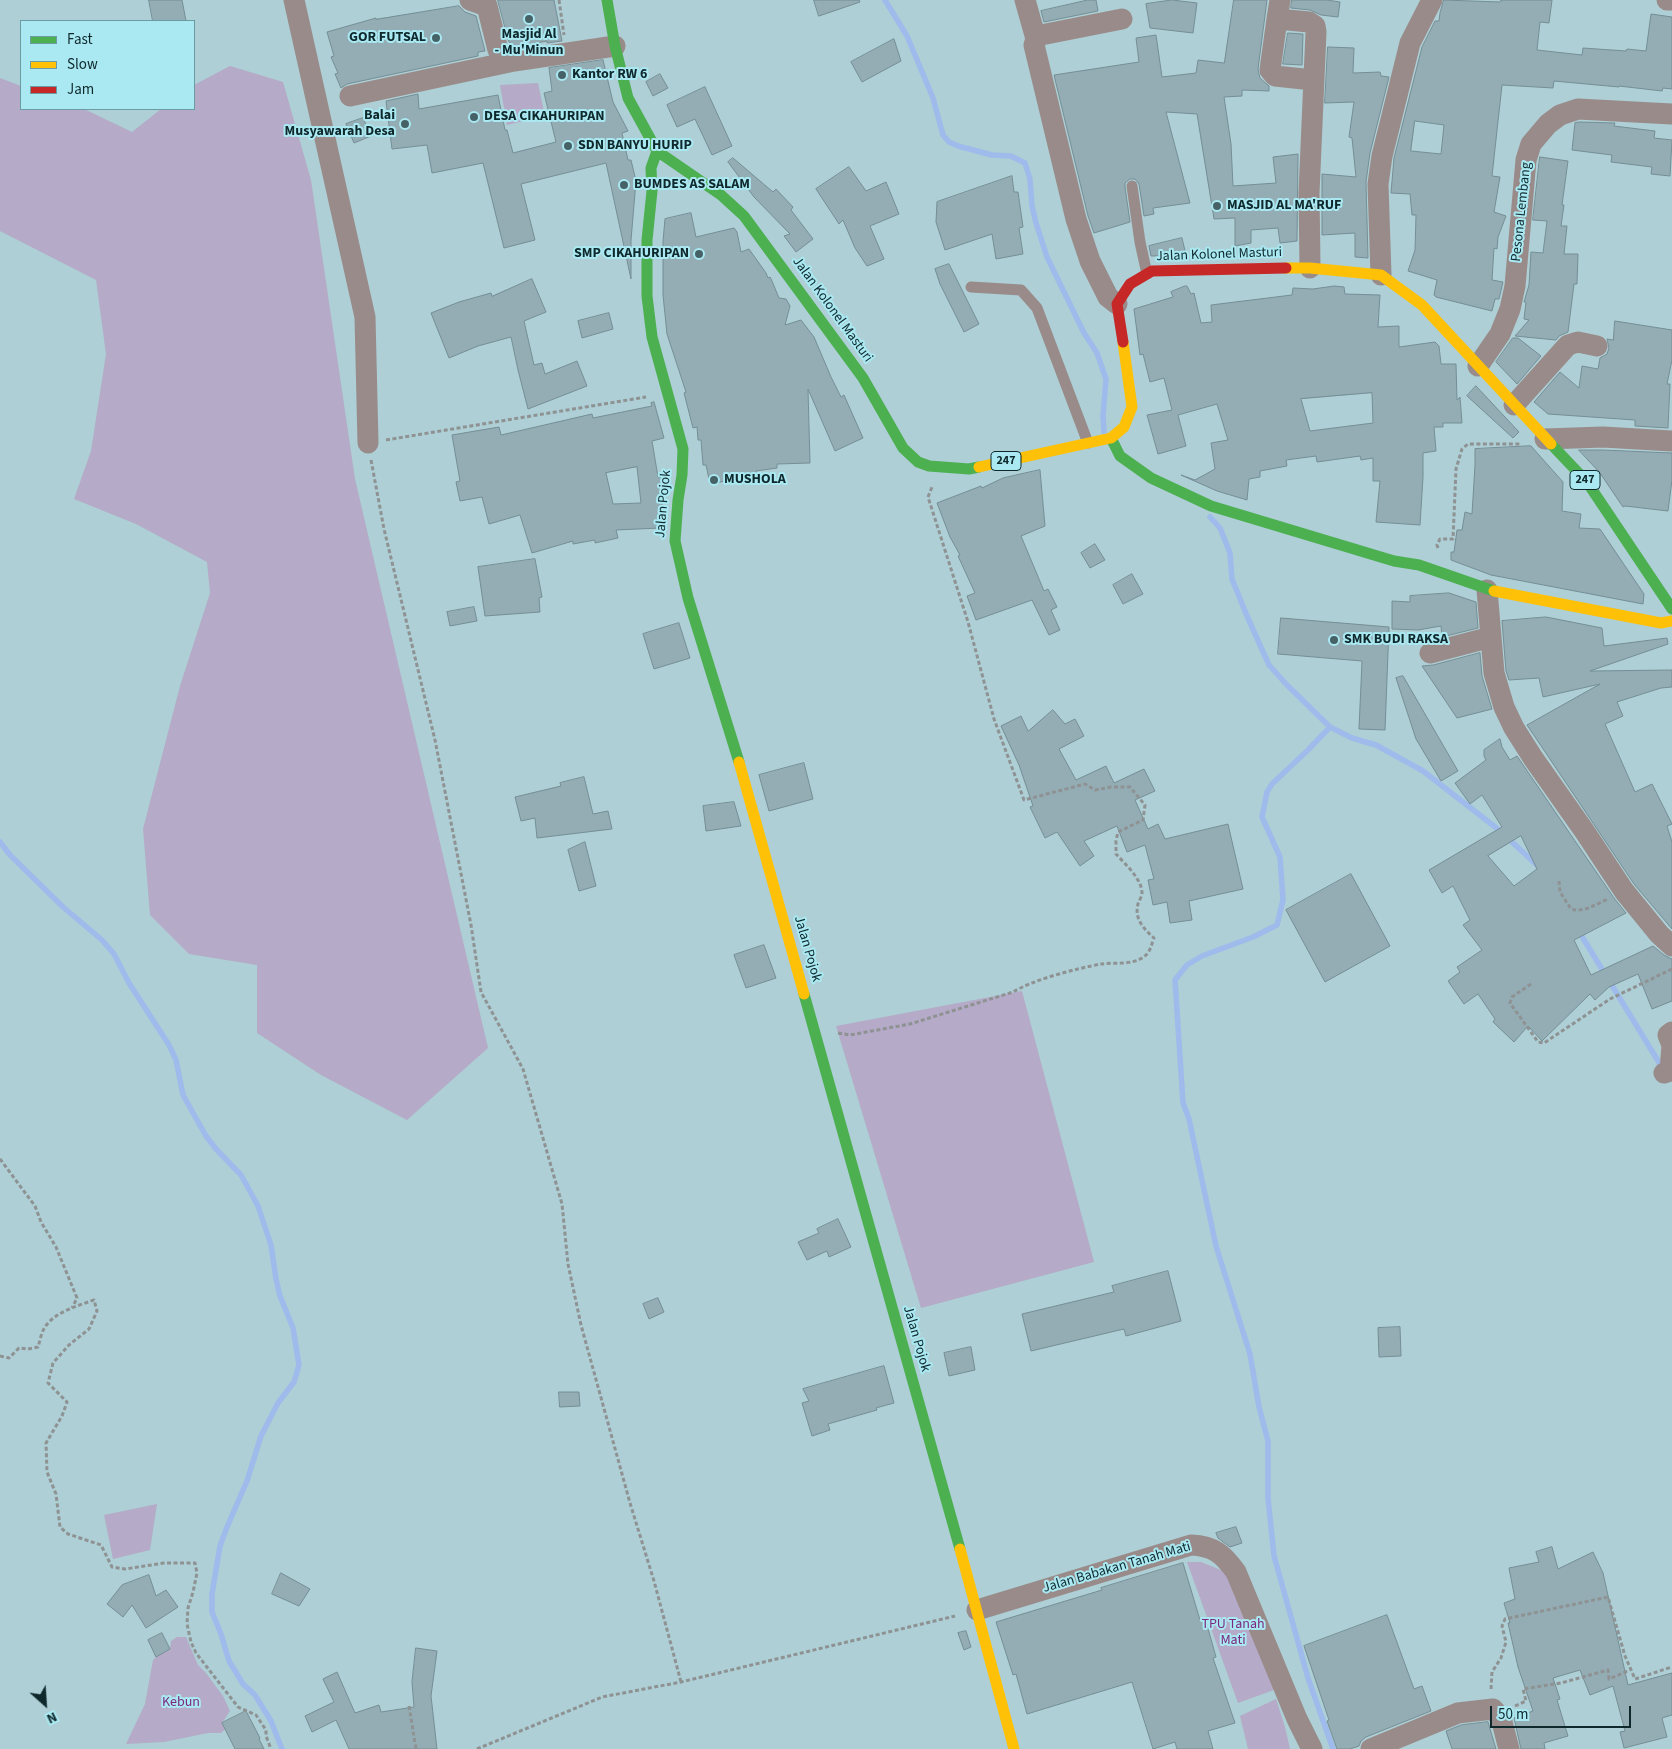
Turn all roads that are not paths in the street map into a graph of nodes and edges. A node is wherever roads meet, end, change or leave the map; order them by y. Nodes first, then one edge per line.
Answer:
1 (294, 0) edge
2 (607, 0) edge
3 (1025, 0) edge
4 (1432, 0) edge
5 (1667, 0) edge
6 (1672, 0) edge
7 (482, 2) edge
8 (1278, 9) edge
9 (1122, 19) dead end
10 (1036, 39) junction
11 (615, 46) junction
12 (514, 61) junction
13 (1313, 80) junction
14 (350, 96) dead end
15 (1672, 114) edge
16 (657, 151) junction
17 (1132, 186) dead end
18 (1310, 268) junction
19 (1147, 274) junction
20 (1381, 276) junction
21 (972, 287) dead end
22 (1118, 304) junction
23 (1597, 346) dead end
24 (1478, 366) junction
25 (1514, 405) junction
26 (1111, 438) junction
27 (1545, 439) junction
28 (1672, 441) edge
29 (368, 443) road end
30 (1088, 443) junction
31 (1488, 590) junction
32 (1672, 609) edge
33 (1672, 621) edge
34 (1491, 637) junction
35 (1430, 653) dead end
36 (1672, 946) edge
37 (1672, 1032) edge
38 (1664, 1073) dead end
39 (977, 1610) junction
40 (1014, 1749) edge
41 (1312, 1749) edge
42 (1371, 1749) edge
43 (1509, 1749) edge

1 - 29 street
2 - 11 street, Jalan Kolonel Masturi / 247
3 - 10 street
4 - 20 street
5 - 6 street
7 - 12 street
8 - 13 street
8 - 13 street
9 - 10 street
10 - 22 street
11 - 12 street
11 - 16 street, Jalan Kolonel Masturi / 247
12 - 14 street
13 - 18 street
15 - 24 street, Pesona Lembang
16 - 30 street, Jalan Kolonel Masturi / 247
16 - 39 street, Jalan Pojok
17 - 19 lane
18 - 19 street, Jalan Kolonel Masturi / 247
18 - 20 street, Jalan Kolonel Masturi / 247
19 - 22 street, Jalan Kolonel Masturi / 247
20 - 24 street, Jalan Kolonel Masturi / 247
21 - 30 lane
22 - 26 street
23 - 25 street
24 - 25 street, Jalan Kolonel Masturi / 247
25 - 27 street, Jalan Kolonel Masturi / 247
26 - 30 street, Jalan Kolonel Masturi / 247
26 - 31 street
27 - 28 street
27 - 32 street, Jalan Kolonel Masturi / 247
31 - 33 street
31 - 34 street
34 - 35 street
34 - 36 street
37 - 38 street
39 - 40 street, Jalan Pojok
39 - 41 street, Jalan Babakan Tanah Mati
42 - 43 street

